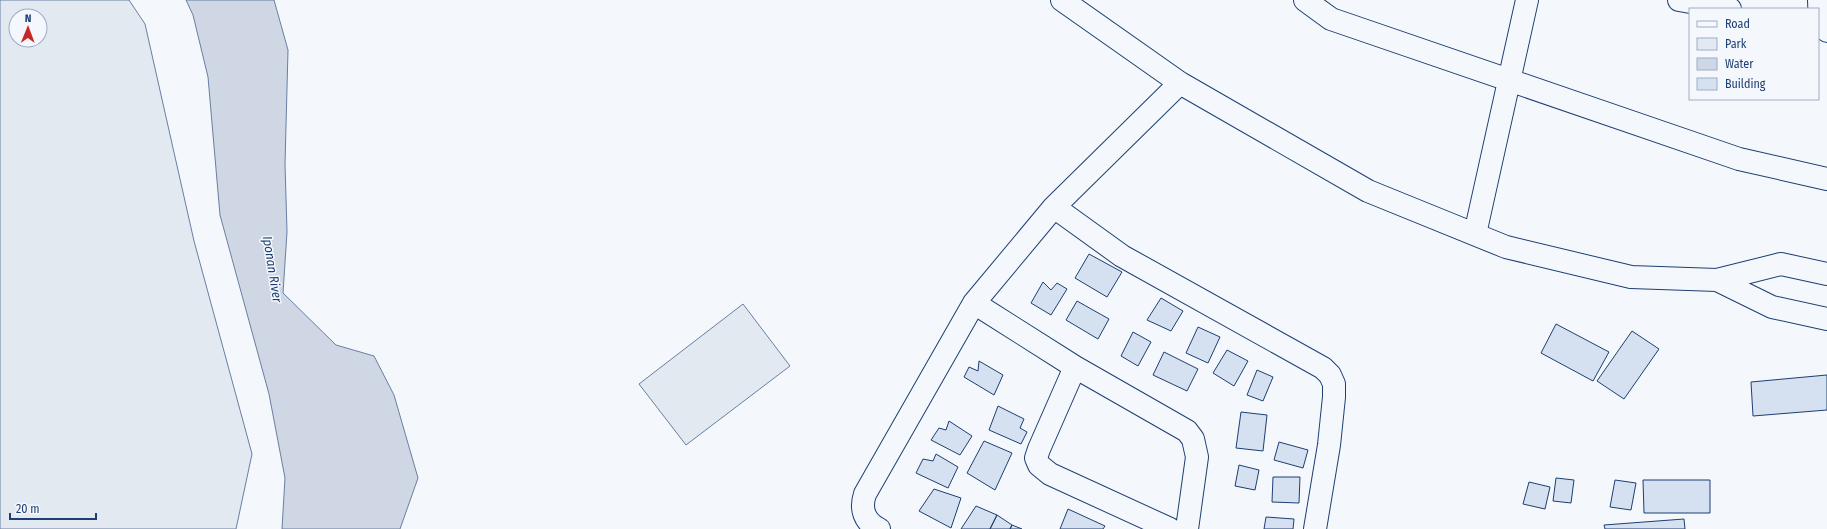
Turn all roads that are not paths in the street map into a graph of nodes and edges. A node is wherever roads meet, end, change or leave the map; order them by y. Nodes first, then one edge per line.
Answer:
1 (1062, 0) edge
2 (1305, 0) edge
3 (1527, 0) edge
4 (1679, 0) edge
5 (1819, 0) edge
6 (1724, 8) edge
7 (1822, 27) edge
8 (1510, 81) junction
9 (1180, 83) junction
10 (1827, 179) edge
11 (1054, 207) junction
12 (1475, 234) junction
13 (1827, 274) edge
14 (1717, 280) junction
15 (974, 303) junction
16 (1827, 319) edge
17 (1075, 367) junction
18 (879, 529) edge
19 (1170, 529) edge
20 (1187, 529) edge
21 (1315, 529) edge

1 - 9 street
2 - 8 street
3 - 8 street
4 - 6 street
5 - 7 street
8 - 10 street
8 - 12 street
9 - 11 street
9 - 12 street
11 - 15 street
11 - 21 street
12 - 14 street
13 - 14 street
14 - 16 street
15 - 17 street
15 - 18 street
17 - 19 street
17 - 20 street

